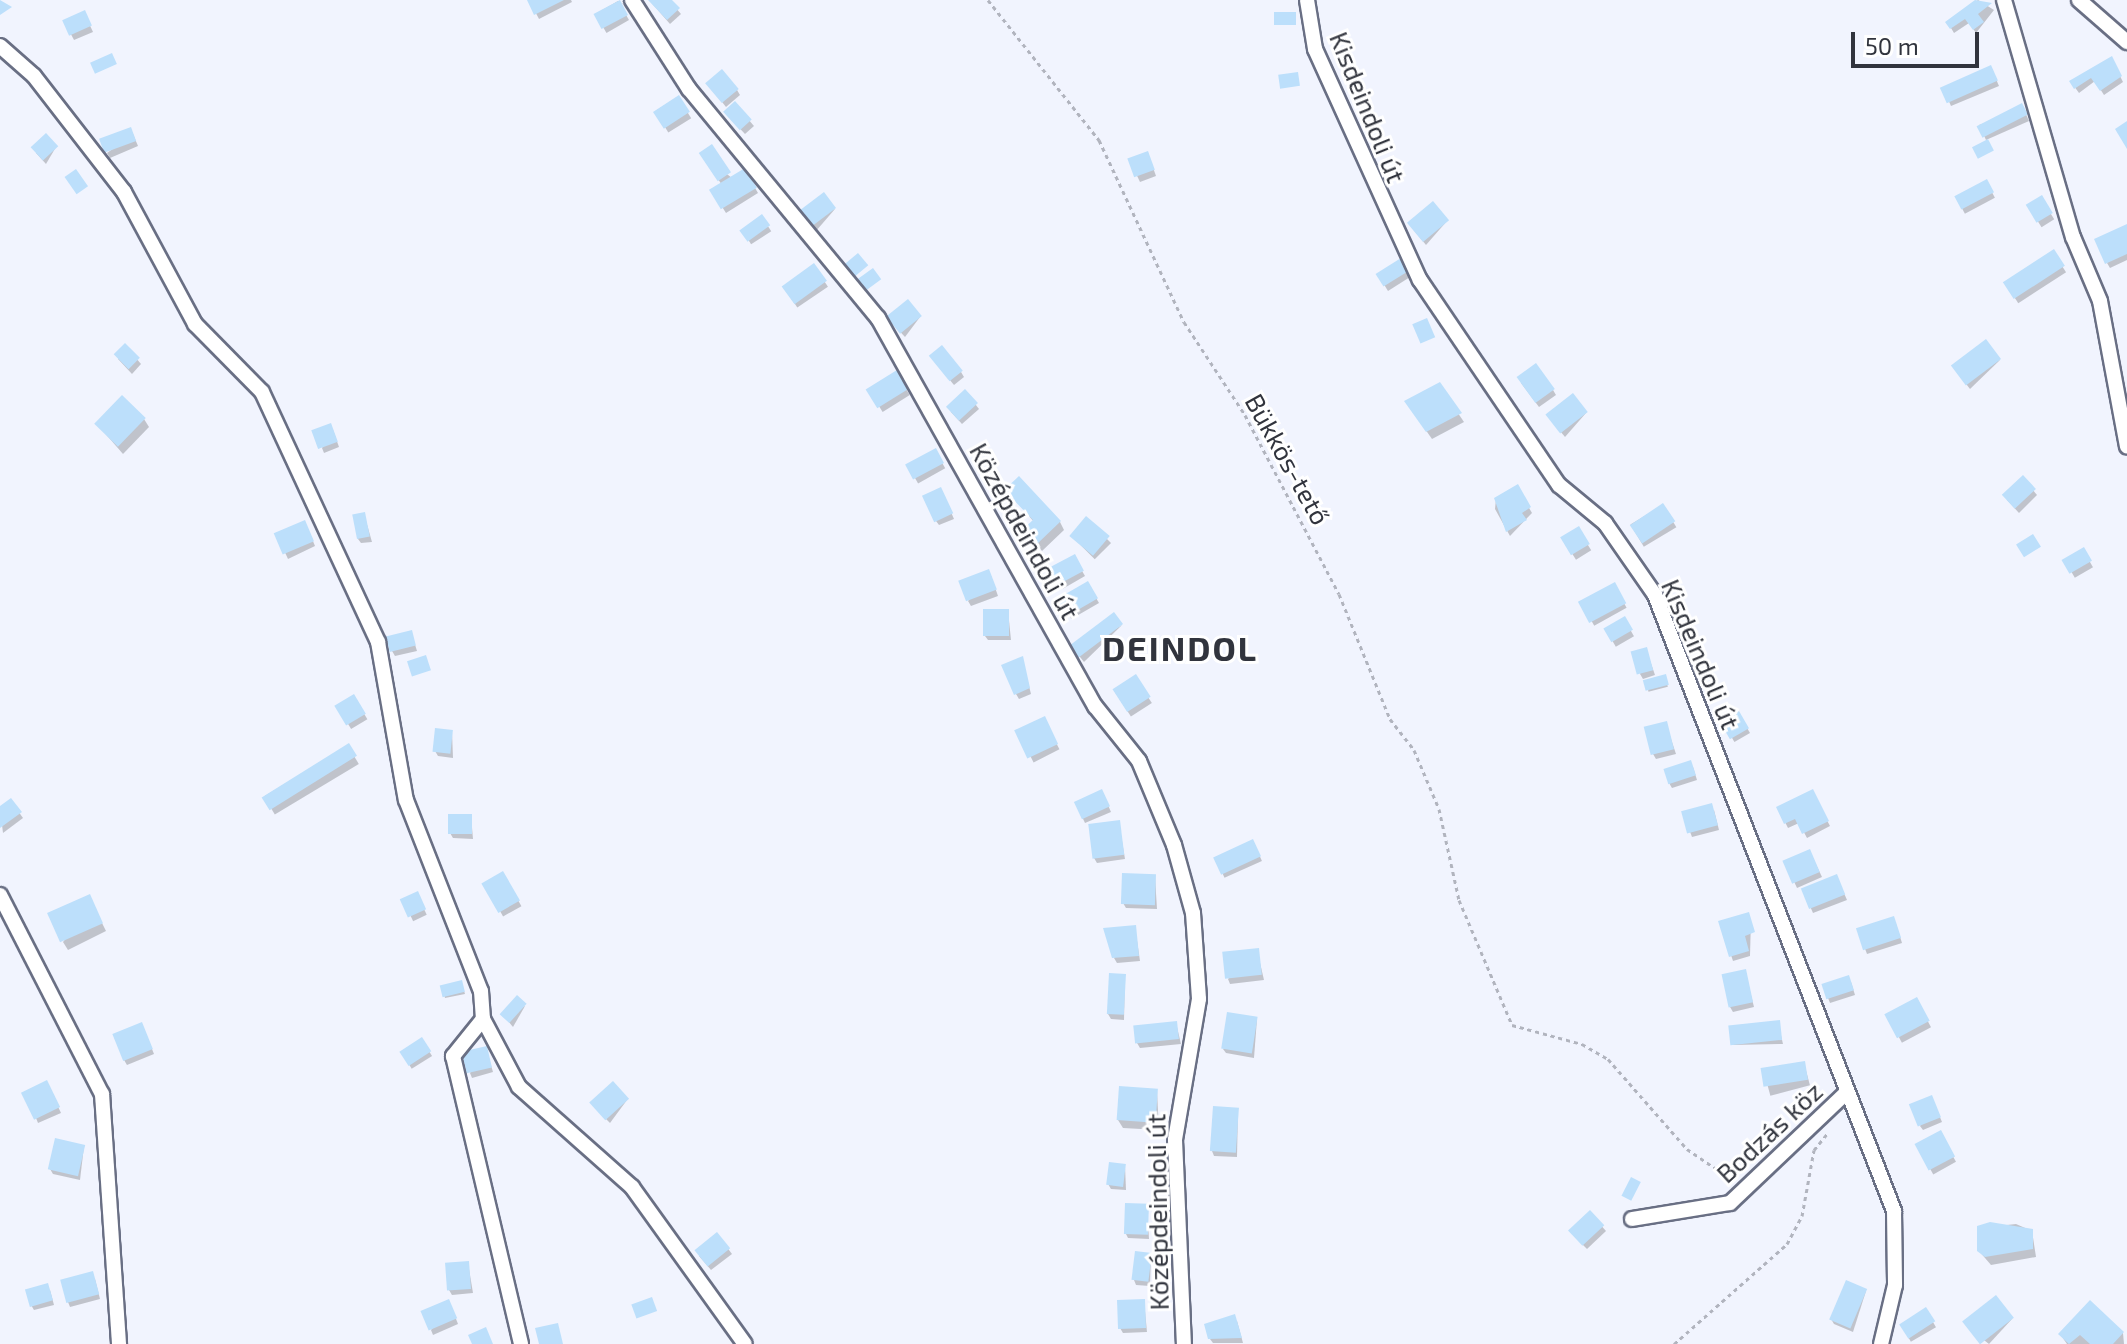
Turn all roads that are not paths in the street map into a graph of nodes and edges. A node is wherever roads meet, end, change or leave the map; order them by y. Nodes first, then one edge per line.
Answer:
1 (632, 0) edge
2 (1307, 0) edge
3 (2004, 0) edge
4 (2079, 0) edge
5 (2127, 42) edge
6 (0, 46) edge
7 (2124, 429) edge
8 (2127, 447) edge
9 (0, 895) edge
10 (483, 1019) junction
11 (1845, 1094) junction
12 (1632, 1219) dead end
13 (119, 1344) edge
14 (521, 1344) edge
15 (745, 1344) edge
16 (1184, 1344) edge
17 (1881, 1344) edge

1 - 16 street, Középdeindoli út
2 - 11 street, Kisdeindoli út
3 - 7 street
4 - 5 street
6 - 10 street
7 - 8 street
9 - 13 street
10 - 14 street
10 - 15 street
11 - 12 street, Bodzás köz
11 - 17 street, Kisdeindoli út

